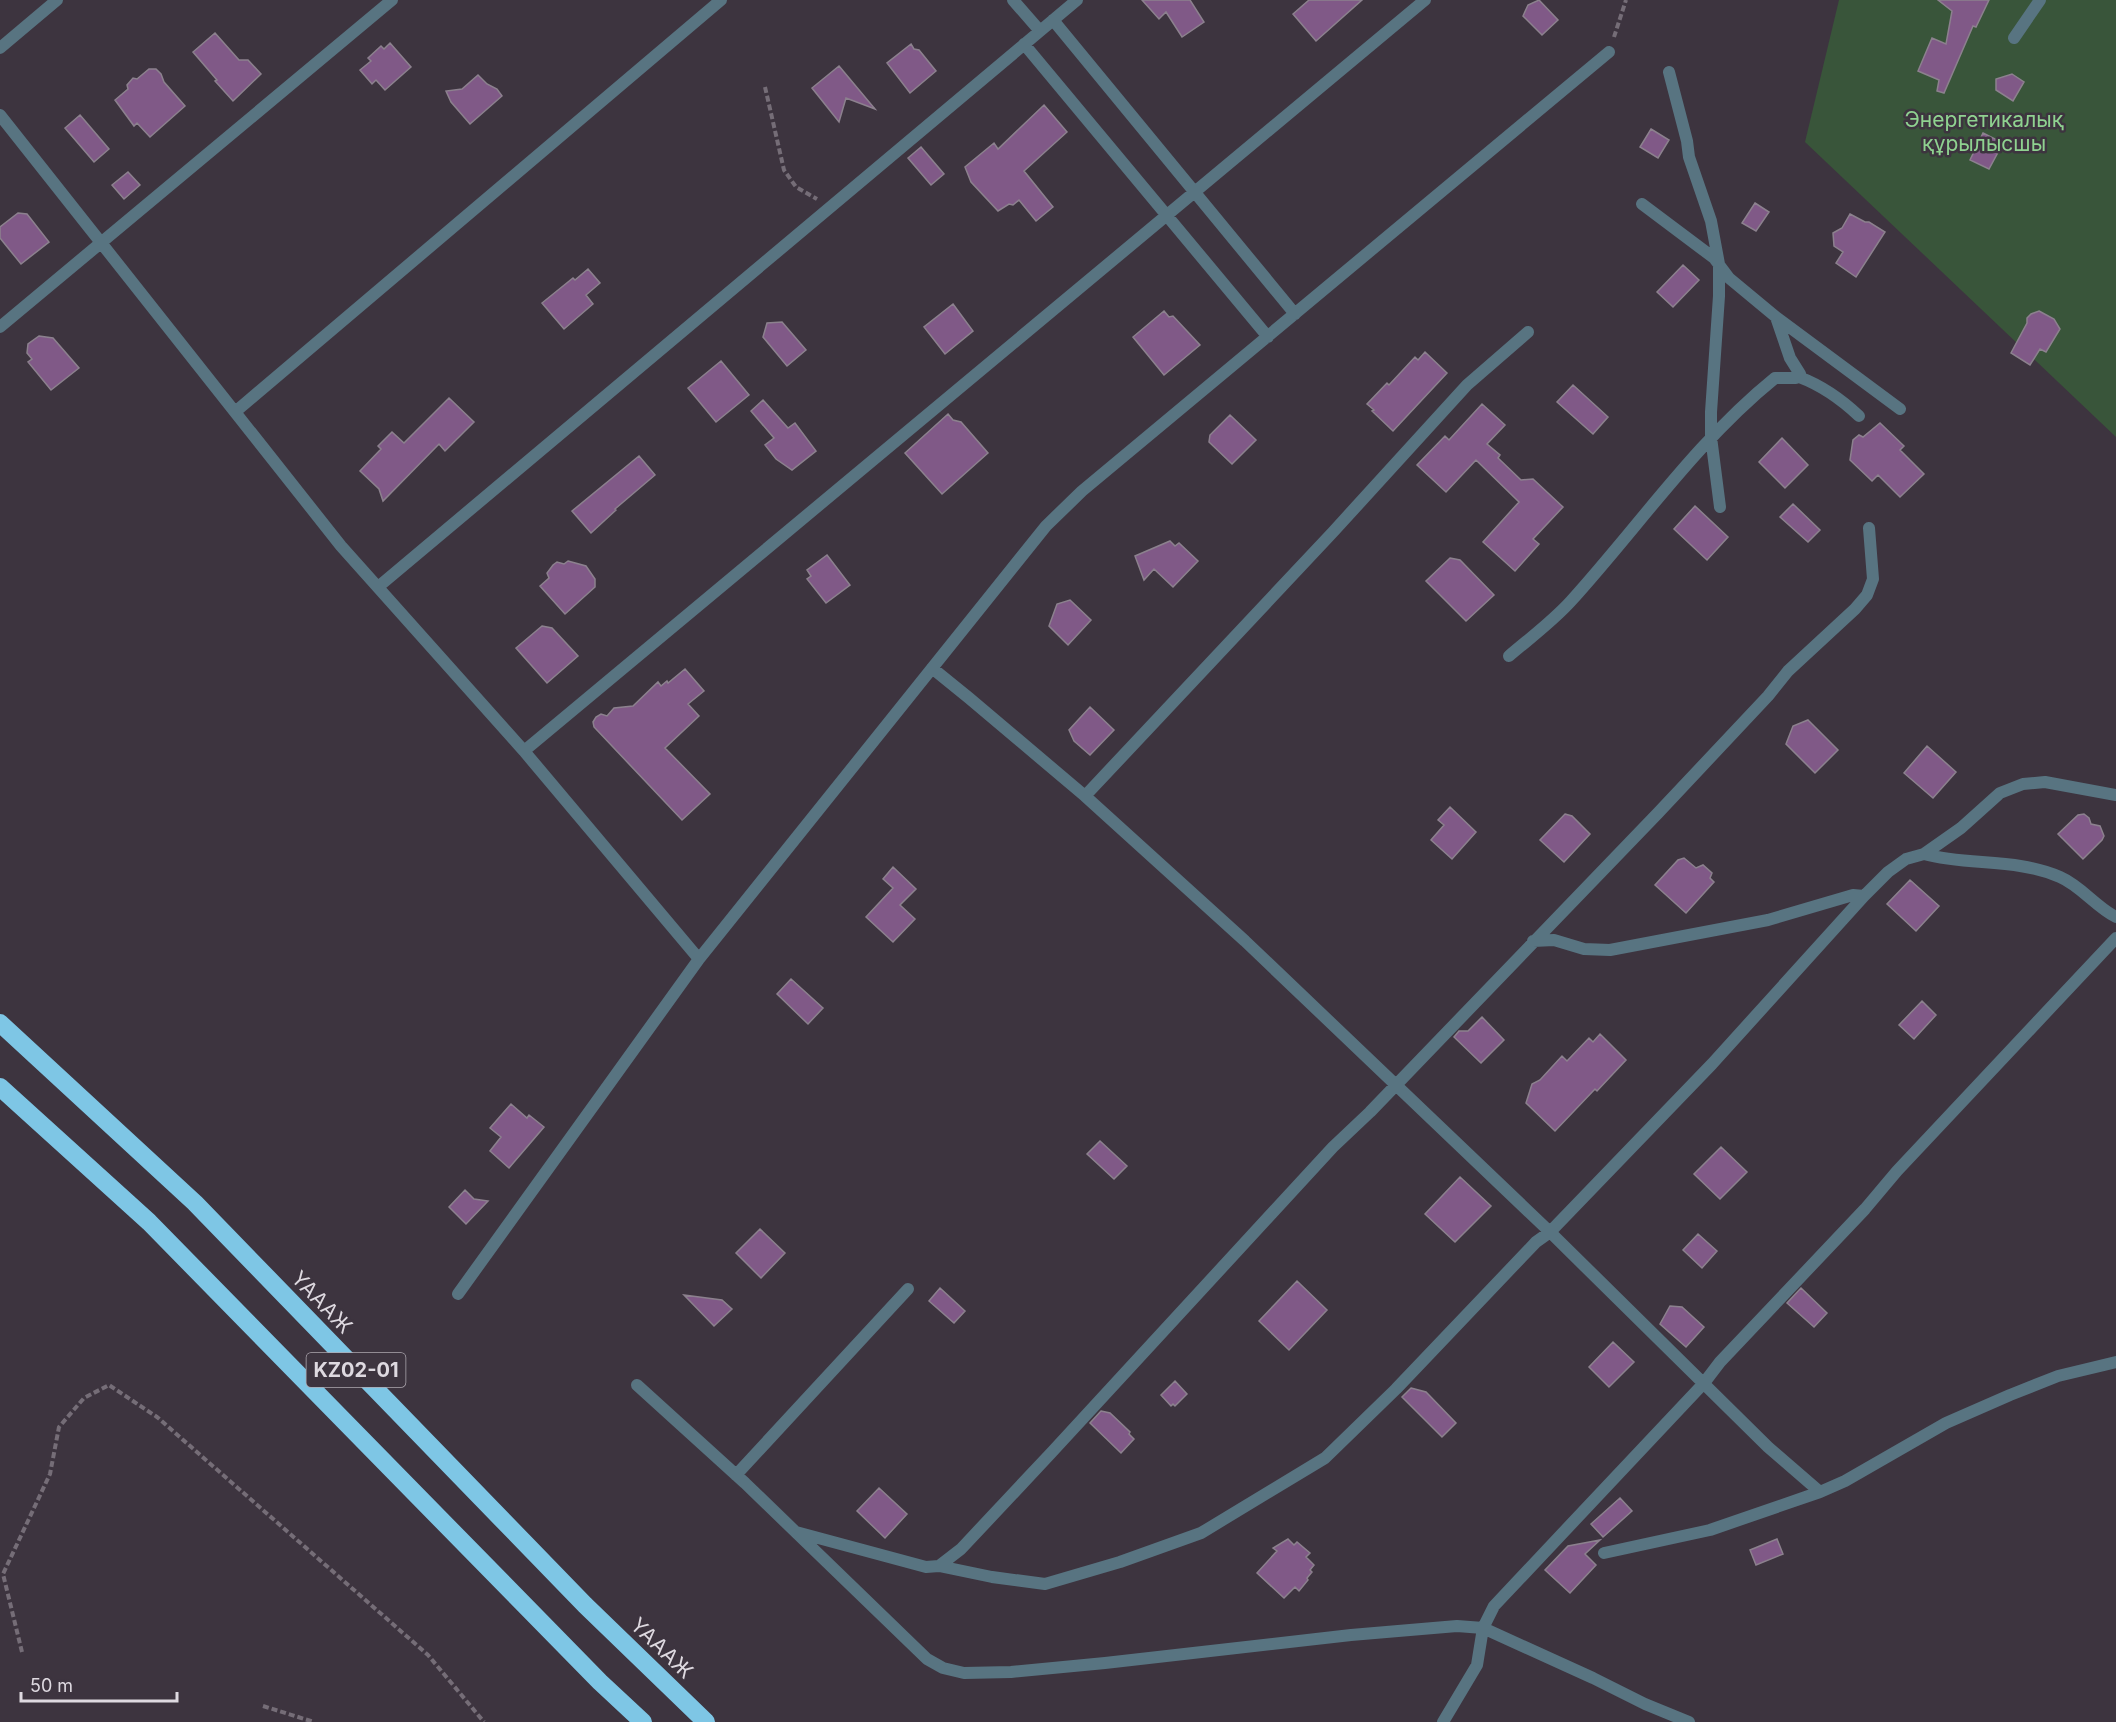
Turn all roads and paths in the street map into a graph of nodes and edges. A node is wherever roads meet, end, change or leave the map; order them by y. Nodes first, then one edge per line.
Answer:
1 (57, 0) edge
2 (392, 0) edge
3 (721, 0) edge
4 (1013, 0) edge
5 (1077, 0) edge
6 (1425, 0) edge
7 (1626, 0) edge
8 (2040, 0) edge
9 (1053, 20) junction
10 (1040, 31) junction
11 (2014, 38) dead end
12 (1024, 44) junction
13 (0, 48) edge
14 (1609, 52) joint
15 (1669, 72) dead end
16 (765, 87) dead end
17 (0, 115) edge
18 (1194, 192) junction
19 (1642, 204) dead end
20 (831, 207) junction
21 (1166, 215) junction
22 (100, 243) junction
23 (1719, 264) junction
24 (1295, 314) junction
25 (1776, 317) junction
26 (0, 327) edge
27 (1528, 332) dead end
28 (1268, 337) junction
29 (1799, 376) junction
30 (1900, 409) dead end
31 (235, 412) junction
32 (1859, 416) dead end
33 (1711, 436) junction
34 (1719, 507) dead end
35 (1869, 528) dead end
36 (378, 587) junction
37 (1509, 656) dead end
38 (932, 668) junction
39 (524, 751) junction
40 (2116, 795) edge
41 (1085, 796) junction
42 (1924, 854) junction
43 (1864, 896) junction
44 (2116, 917) edge
45 (2116, 938) edge
46 (1533, 941) junction
47 (699, 959) junction
48 (0, 1023) edge
49 (1395, 1086) junction
50 (0, 1087) edge
51 (1550, 1232) junction
52 (908, 1289) dead end
53 (458, 1294) dead end
54 (2116, 1362) edge
55 (1704, 1383) junction
56 (637, 1385) dead end
57 (736, 1475) junction
58 (1820, 1492) junction
59 (796, 1532) junction
60 (1604, 1553) dead end
61 (939, 1566) junction
62 (1483, 1628) junction
63 (22, 1652) dead end
64 (263, 1706) dead end
65 (314, 1722) edge
66 (484, 1722) edge
67 (643, 1722) edge
68 (706, 1722) edge
69 (1443, 1722) edge
70 (1689, 1722) edge

1 - 13 street
2 - 22 street
3 - 31 street
4 - 10 street
5 - 9 street
6 - 18 street
7 - 14 path
8 - 11 street
9 - 10 street
9 - 18 street
10 - 12 street
12 - 20 street
12 - 21 street
14 - 24 street
15 - 23 street
16 - 20 path
17 - 22 street
18 - 21 street
18 - 24 street
19 - 23 street
20 - 36 street
21 - 28 street
21 - 39 street
22 - 26 street
22 - 31 street
23 - 25 street
23 - 33 street
24 - 28 street
25 - 29 street
25 - 30 street
27 - 41 street
28 - 38 street
29 - 32 street
29 - 33 street
31 - 36 street
33 - 34 street
33 - 37 street
35 - 46 street
36 - 39 street
38 - 41 street
38 - 47 street
39 - 47 street
40 - 42 street
41 - 49 street
42 - 43 street
42 - 44 street
43 - 46 street
43 - 51 street
45 - 55 street
46 - 49 street
47 - 53 street
48 - 68 highway, ҮАААЖ / KZ02-01
49 - 51 street
49 - 61 street
50 - 67 highway, KZ02-01
51 - 55 street
51 - 61 street
52 - 57 street
54 - 58 street
55 - 58 street
55 - 62 street
56 - 57 street
57 - 59 street
58 - 60 street
59 - 61 street
59 - 62 street
62 - 69 street
62 - 70 street
63 - 66 path
64 - 65 path

